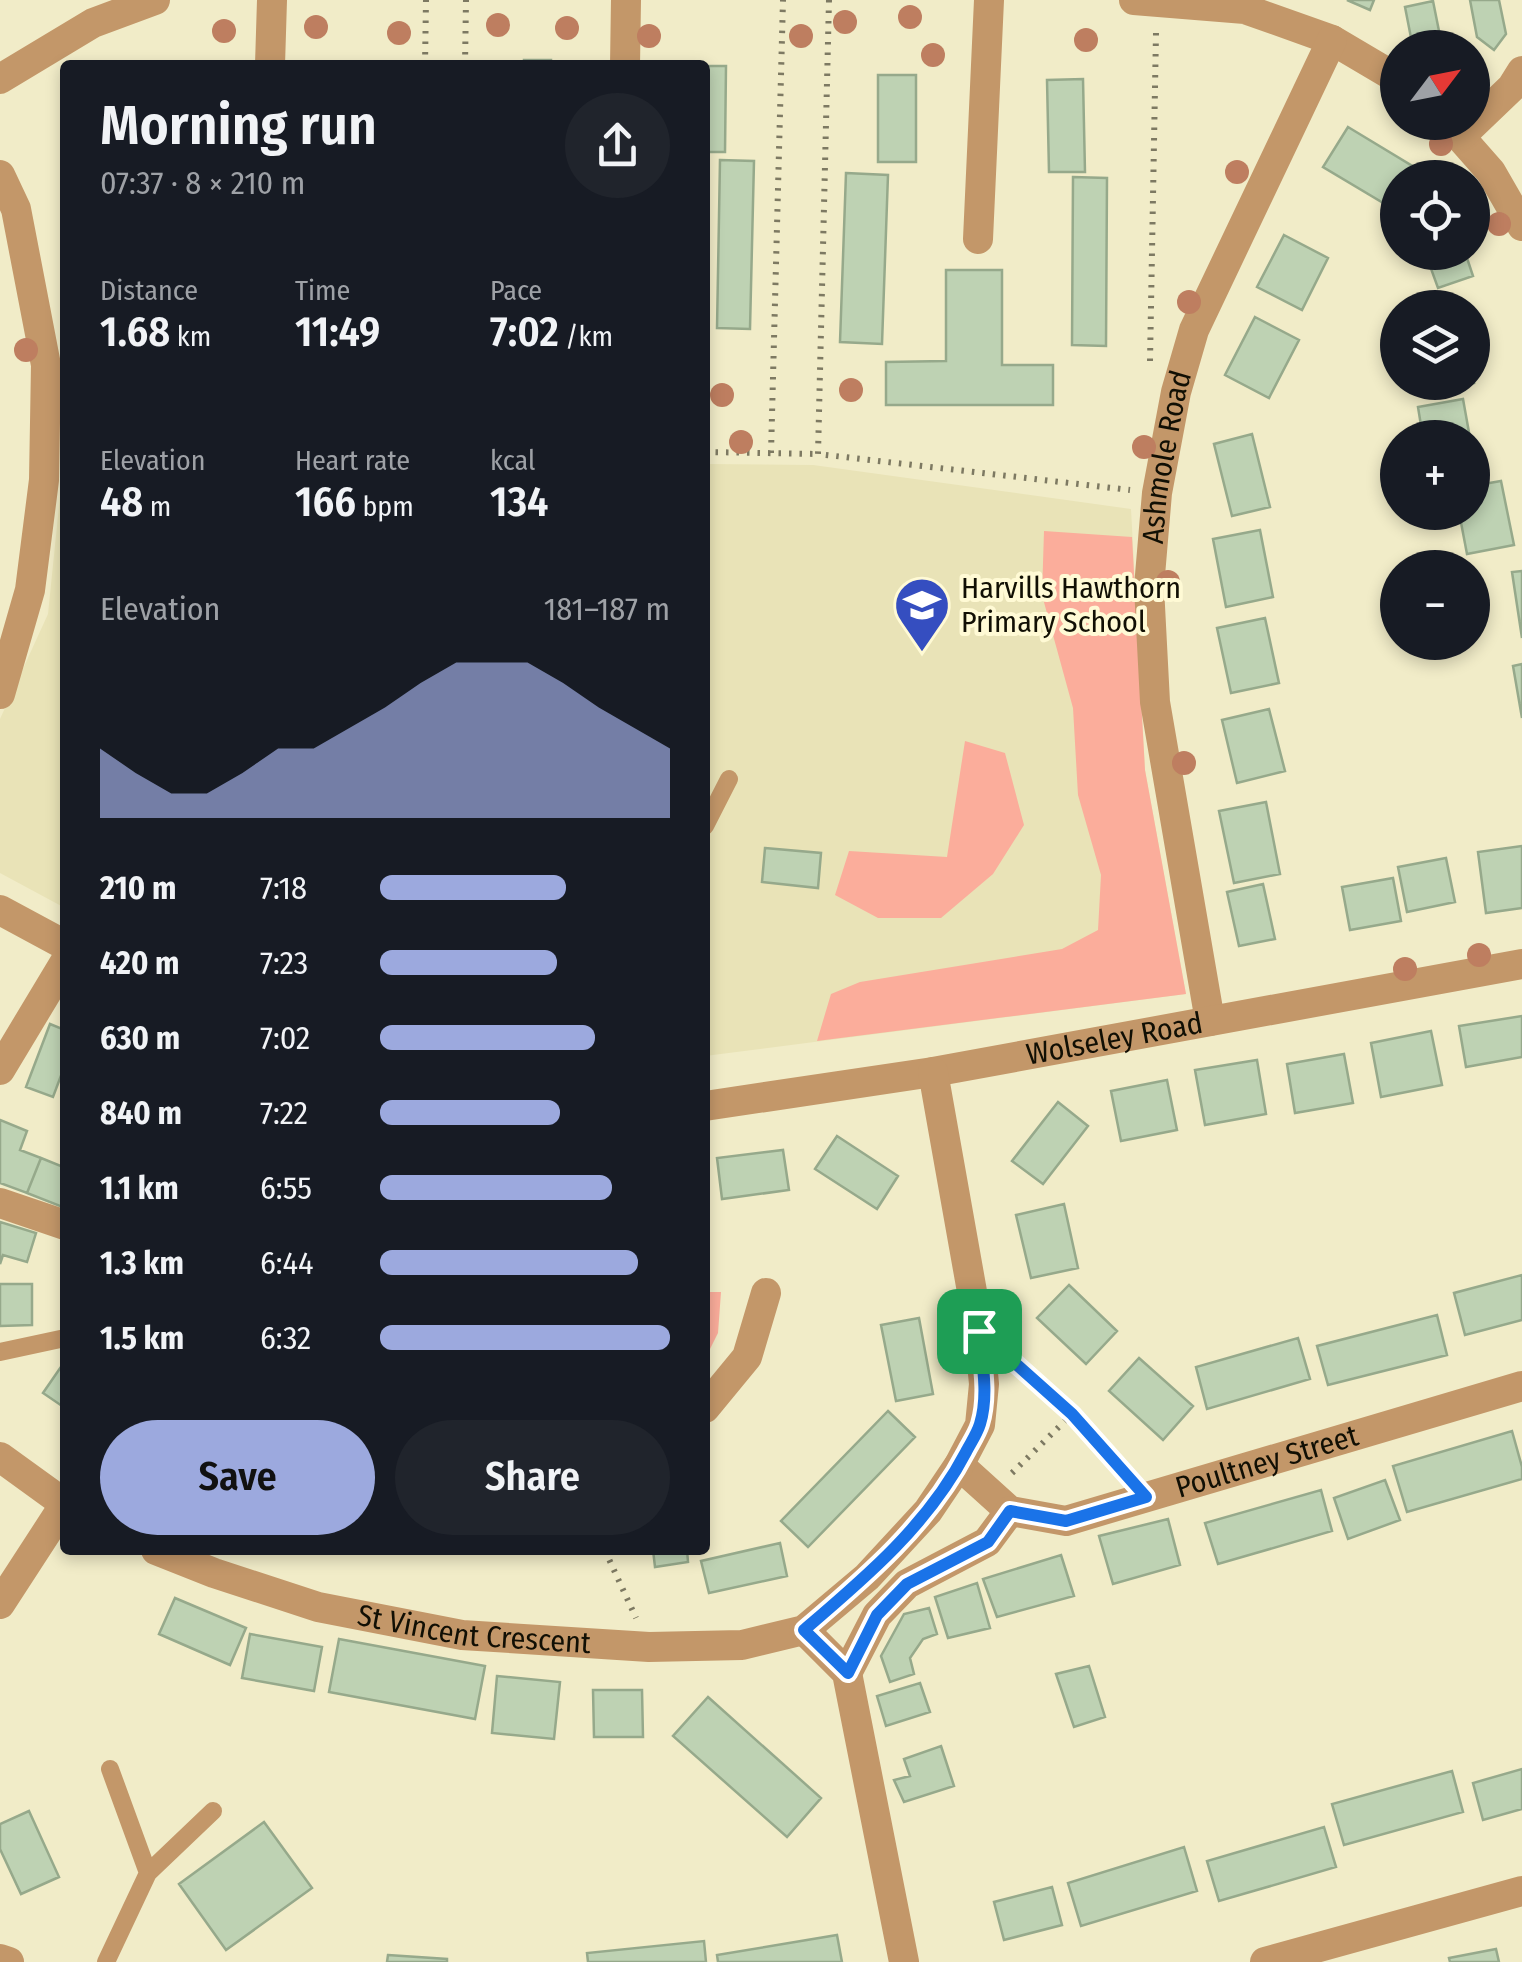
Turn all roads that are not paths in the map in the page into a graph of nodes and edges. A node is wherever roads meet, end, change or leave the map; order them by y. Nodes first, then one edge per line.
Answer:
1 (272, 0) edge
2 (626, 0) edge
3 (989, 0) edge
4 (149, 1) edge
5 (1145, 1) edge
6 (1332, 40) junction
7 (270, 60) edge
8 (626, 60) edge
9 (1380, 68) edge
10 (1522, 70) edge
11 (0, 79) edge
12 (1490, 103) edge
13 (1464, 140) edge
14 (0, 175) edge
15 (1522, 226) edge
16 (978, 239) dead end
17 (0, 694) edge
18 (729, 779) dead end
19 (710, 816) edge
20 (0, 910) edge
21 (60, 942) edge
22 (1522, 964) edge
23 (60, 970) edge
24 (1210, 1021) junction
25 (0, 1070) edge
26 (934, 1072) junction
27 (710, 1105) edge
28 (0, 1204) edge
29 (60, 1222) edge
30 (766, 1293) dead end
31 (60, 1339) edge
32 (0, 1352) edge
33 (1522, 1386) edge
34 (710, 1402) edge
35 (0, 1457) edge
36 (959, 1465) junction
37 (60, 1500) edge
38 (1001, 1503) junction
39 (60, 1512) edge
40 (169, 1555) edge
41 (0, 1604) edge
42 (804, 1630) junction
43 (848, 1673) junction
44 (110, 1769) dead end
45 (213, 1811) dead end
46 (148, 1873) junction
47 (1522, 1891) edge
48 (0, 1959) edge
49 (9, 1962) edge
50 (106, 1962) edge
51 (904, 1962) edge
52 (1265, 1962) edge

1 - 7 street
2 - 8 street
3 - 16 street
4 - 11 street
5 - 6 street
6 - 9 street
6 - 24 street, Ashmole Road
10 - 12 street
13 - 15 street
14 - 17 street
18 - 19 lane
20 - 21 street
22 - 24 street, Wolseley Road
23 - 25 street
24 - 26 street, Wolseley Road
26 - 27 street, Wolseley Road
26 - 36 street, St Vincent Crescent
28 - 29 street
30 - 34 street
31 - 32 lane
33 - 38 street, Poultney Street
35 - 37 street
36 - 38 street
36 - 42 street, St Vincent Crescent
38 - 43 street
39 - 41 street
40 - 42 street, St Vincent Crescent
42 - 43 street
43 - 51 street
44 - 46 lane
45 - 46 lane
46 - 50 lane
47 - 52 street
48 - 49 street

